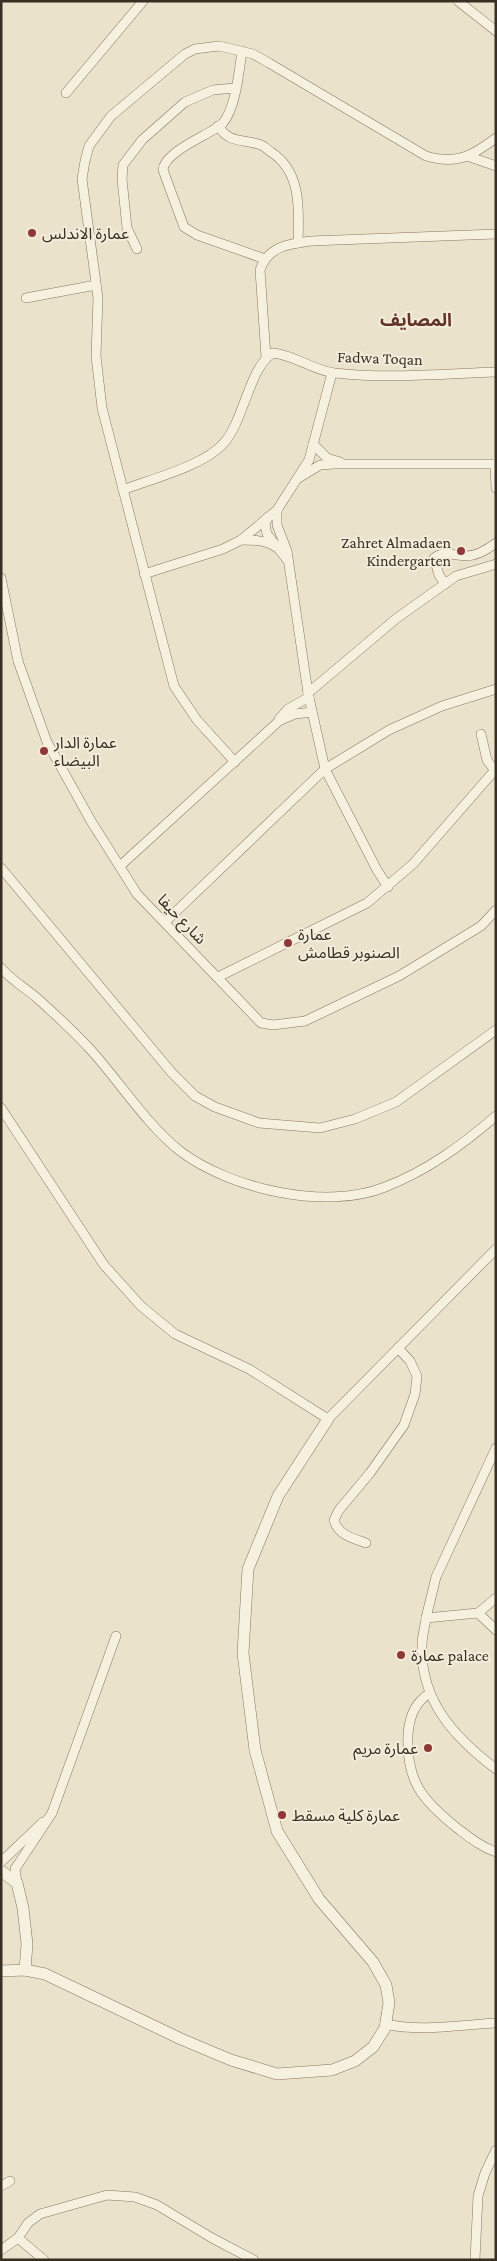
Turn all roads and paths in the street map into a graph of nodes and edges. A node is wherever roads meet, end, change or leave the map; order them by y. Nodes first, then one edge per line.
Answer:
1 (143, 1) edge
2 (458, 1) edge
3 (496, 31) edge
4 (242, 51) junction
5 (235, 88) junction
6 (66, 93) dead end
7 (218, 126) junction
8 (496, 138) edge
9 (467, 156) junction
10 (496, 166) edge
11 (496, 234) edge
12 (298, 243) junction
13 (137, 249) dead end
14 (265, 258) junction
15 (96, 285) junction
16 (26, 298) dead end
17 (266, 357) junction
18 (496, 372) edge
19 (332, 373) junction
20 (313, 444) junction
21 (345, 464) junction
22 (495, 464) edge
23 (295, 480) junction
24 (496, 488) edge
25 (122, 490) junction
26 (276, 510) junction
27 (268, 517) junction
28 (241, 540) junction
29 (496, 543) edge
30 (278, 548) junction
31 (288, 561) junction
32 (496, 564) edge
33 (144, 574) junction
34 (1, 578) edge
35 (445, 584) junction
36 (496, 689) edge
37 (308, 695) junction
38 (312, 712) junction
39 (279, 722) junction
40 (481, 734) dead end
41 (235, 762) junction
42 (325, 770) junction
43 (495, 771) edge
44 (120, 866) junction
45 (1, 868) edge
46 (388, 887) junction
47 (496, 910) edge
48 (165, 922) junction
49 (1, 968) edge
50 (218, 977) junction
51 (496, 1030) edge
52 (1, 1108) edge
53 (496, 1116) edge
54 (496, 1249) edge
55 (398, 1348) junction
56 (328, 1419) junction
57 (496, 1448) edge
58 (366, 1543) dead end
59 (496, 1598) edge
60 (478, 1613) junction
61 (426, 1618) junction
62 (496, 1630) edge
63 (116, 1636) dead end
64 (430, 1693) junction
65 (496, 1769) edge
66 (52, 1813) junction
67 (496, 1852) edge
68 (2, 1870) edge
69 (17, 1884) junction
70 (25, 1970) junction
71 (1, 1972) edge
72 (496, 2023) edge
73 (385, 2024) junction
74 (496, 2150) edge
75 (18, 2238) junction
76 (1, 2250) edge
77 (44, 2260) edge
78 (254, 2260) edge
79 (475, 2260) edge

1 - 6 street
2 - 3 street
4 - 5 street
4 - 9 street
4 - 15 street
5 - 7 street
5 - 13 street
7 - 12 street
7 - 14 street
8 - 9 street
9 - 10 street
11 - 12 street
12 - 14 street
14 - 17 street
15 - 16 street
15 - 25 street
17 - 19 street, Fadwa Toqan
17 - 25 street
18 - 19 street, Fadwa Toqan
19 - 20 street
20 - 21 street
20 - 23 street
21 - 22 street
21 - 23 street
22 - 24 street
23 - 26 street
25 - 33 street
26 - 27 street
26 - 31 street
27 - 28 street
27 - 30 street
28 - 30 street
28 - 33 street
29 - 35 street
30 - 31 street
31 - 37 street
32 - 35 street
33 - 41 street
34 - 44 street, شارع حيفا
35 - 37 street
36 - 42 street
37 - 38 street
37 - 39 street
38 - 39 street
38 - 42 street
39 - 41 street
40 - 43 street
41 - 44 street
42 - 46 street
42 - 48 street
43 - 46 street
44 - 48 street, شارع حيفا
45 - 51 street
46 - 50 street
47 - 50 street, شارع حيفا
48 - 50 street, شارع حيفا
49 - 53 street
52 - 56 street
54 - 55 street
55 - 56 street
55 - 58 street
56 - 73 street
57 - 61 street
59 - 60 street
60 - 61 street
60 - 62 street
61 - 64 street
63 - 66 street
64 - 65 street
64 - 67 street
66 - 68 street
66 - 69 street
68 - 69 street
69 - 70 street
70 - 71 street
70 - 73 street
72 - 73 street
74 - 79 street
75 - 76 street
75 - 77 street
75 - 78 street

